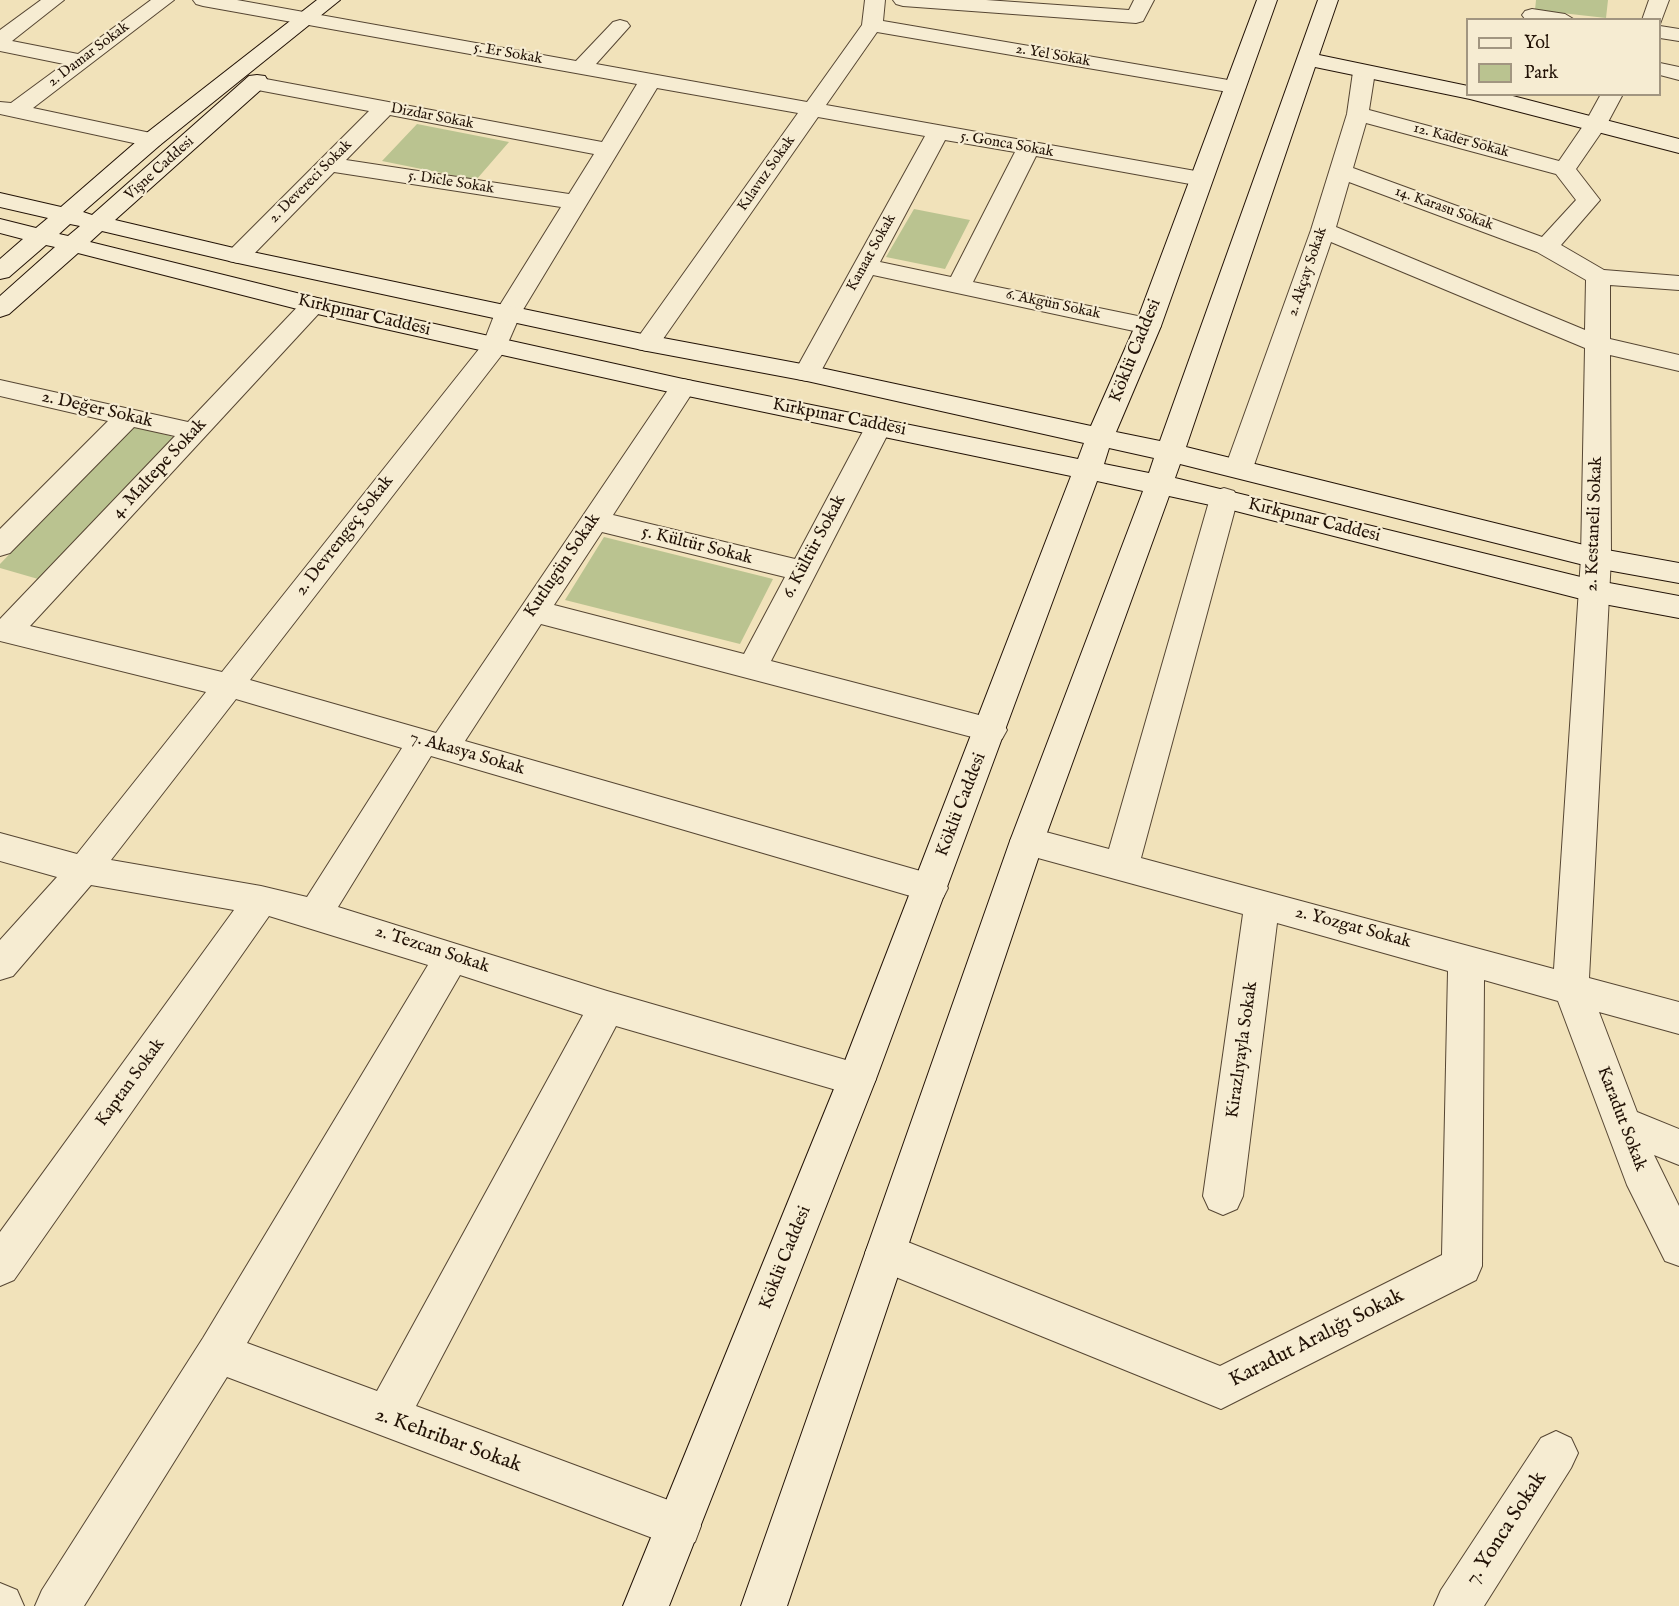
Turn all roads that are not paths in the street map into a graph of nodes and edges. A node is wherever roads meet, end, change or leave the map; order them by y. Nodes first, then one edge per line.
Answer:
1 (54, 0) edge
2 (164, 0) edge
3 (203, 0) edge
4 (330, 0) edge
5 (875, 0) edge
6 (903, 0) edge
7 (1268, 0) edge
8 (1328, 0) edge
9 (1659, 0) edge
10 (951, 1) edge
11 (1140, 9) edge
12 (1530, 12) edge
13 (309, 18) junction
14 (1556, 18) edge
15 (1653, 18) edge
16 (872, 25) junction
17 (620, 26) dead end
18 (1661, 32) edge
19 (1679, 35) edge
20 (0, 40) edge
21 (0, 45) edge
22 (1309, 58) junction
23 (81, 61) junction
24 (581, 68) junction
25 (1661, 70) edge
26 (1364, 72) junction
27 (1679, 74) edge
28 (650, 81) junction
29 (255, 83) junction
30 (1234, 87) junction
31 (1466, 93) edge
32 (1494, 96) edge
33 (1611, 96) edge
34 (1512, 98) edge
35 (385, 108) junction
36 (7, 109) edge
37 (813, 110) junction
38 (1358, 114) junction
39 (1596, 124) junction
40 (938, 133) junction
41 (152, 140) junction
42 (1679, 146) edge
43 (1028, 149) junction
44 (609, 150) junction
45 (328, 164) junction
46 (1564, 169) junction
47 (1341, 171) junction
48 (1201, 179) junction
49 (0, 200) edge
50 (574, 202) junction
51 (64, 216) junction
52 (98, 224) junction
53 (0, 226) edge
54 (1323, 230) junction
55 (40, 236) junction
56 (75, 244) junction
57 (1546, 247) junction
58 (237, 256) junction
59 (864, 266) junction
60 (0, 272) edge
61 (1598, 276) junction
62 (1679, 283) edge
63 (959, 285) junction
64 (313, 305) junction
65 (0, 309) edge
66 (508, 313) junction
67 (1148, 326) junction
68 (647, 343) junction
69 (1598, 344) junction
70 (495, 346) junction
71 (1679, 363) edge
72 (807, 374) junction
73 (683, 387) junction
74 (0, 388) edge
75 (127, 418) junction
76 (879, 426) junction
77 (195, 432) junction
78 (1100, 437) junction
79 (1168, 452) junction
80 (1239, 468) junction
81 (1089, 469) junction
82 (1159, 484) junction
83 (1224, 498) junction
84 (593, 520) junction
85 (0, 546) edge
86 (1596, 558) junction
87 (802, 571) junction
88 (1679, 573) edge
89 (1593, 591) junction
90 (1679, 607) edge
91 (533, 611) junction
92 (4, 631) edge
93 (752, 668) junction
94 (227, 685) junction
95 (991, 730) junction
96 (433, 744) junction
97 (1027, 841) junction
98 (0, 847) edge
99 (1122, 865) junction
100 (84, 870) junction
101 (931, 888) junction
102 (261, 900) junction
103 (1262, 904) junction
104 (315, 914) junction
105 (452, 956) junction
106 (1466, 959) junction
107 (0, 966) edge
108 (1571, 987) junction
109 (607, 1007) junction
110 (1679, 1018) edge
111 (857, 1079) junction
112 (1622, 1124) junction
113 (1679, 1147) edge
114 (1223, 1196) dead end
115 (1679, 1247) edge
116 (885, 1253) junction
117 (0, 1266) edge
118 (218, 1353) junction
119 (386, 1418) junction
120 (1557, 1453) dead end
121 (679, 1526) junction
122 (768, 1604) edge
123 (58, 1606) edge
124 (646, 1606) edge
125 (1457, 1606) edge

1 - 20 street
2 - 23 street, 2. Damar Sokak
3 - 13 street, 5. Er Sokak
4 - 13 street, Vişne Caddesi
5 - 16 street, Kılavuz Sokak
6 - 10 street
7 - 30 street, Köklü Caddesi
8 - 22 street
9 - 15 street
10 - 11 street
12 - 14 street
13 - 24 street, 5. Er Sokak
13 - 29 street, Vişne Caddesi
13 - 41 street, Vişne Caddesi
16 - 30 street, 2. Yel Sokak
16 - 37 street, Kılavuz Sokak
17 - 24 street
18 - 19 street
21 - 23 street
22 - 26 street
22 - 79 street
23 - 36 street, 2. Damar Sokak
24 - 28 street, 5. Er Sokak
25 - 27 street
26 - 31 street
26 - 38 street, 2. Akçay Sokak
28 - 37 street, 5. Er Sokak
28 - 44 street, 2. Devrengeç Sokak
29 - 35 street, Dizdar Sokak
29 - 52 street, Vişne Caddesi
30 - 48 street, Köklü Caddesi
32 - 34 street
33 - 39 street
34 - 39 street
35 - 44 street, Dizdar Sokak
35 - 45 street, 2. Devereci Sokak
36 - 41 street, 2. Damar Sokak
37 - 40 street, 5. Gonca Sokak
37 - 68 street, Kılavuz Sokak
38 - 46 street, 12. Kader Sokak
38 - 47 street, 2. Akçay Sokak
39 - 42 street
39 - 46 street
40 - 43 street, 5. Gonca Sokak
40 - 59 street, Kanaat Sokak
41 - 51 street, Vişne Caddesi
43 - 48 street, 5. Gonca Sokak
43 - 63 street
44 - 50 street, 2. Devrengeç Sokak
45 - 50 street, 5. Dicle Sokak
45 - 58 street, 2. Devereci Sokak
46 - 57 street
47 - 54 street, 2. Akçay Sokak
47 - 57 street, 14. Karasu Sokak
48 - 67 street, Köklü Caddesi
49 - 51 street, Kırkpınar Caddesi
50 - 66 street, 2. Devrengeç Sokak
51 - 52 street, Kırkpınar Caddesi
51 - 55 street, Vişne Caddesi
52 - 56 street, Vişne Caddesi
52 - 58 street, Kırkpınar Caddesi
53 - 55 street, Kırkpınar Caddesi
54 - 69 street
54 - 80 street, 2. Akçay Sokak
55 - 56 street, Kırkpınar Caddesi
55 - 60 street, Vişne Caddesi
56 - 64 street, Kırkpınar Caddesi
56 - 65 street, Vişne Caddesi
57 - 61 street
58 - 66 street, Kırkpınar Caddesi
59 - 63 street, 6. Akgün Sokak
59 - 72 street, Kanaat Sokak
61 - 62 street
61 - 69 street, 2. Kestaneli Sokak
63 - 67 street, 6. Akgün Sokak
64 - 70 street, Kırkpınar Caddesi
64 - 77 street, 4. Maltepe Sokak
66 - 68 street, Kırkpınar Caddesi
66 - 70 street, 2. Devrengeç Sokak
67 - 78 street, Köklü Caddesi
68 - 72 street, Kırkpınar Caddesi
69 - 71 street
69 - 86 street, 2. Kestaneli Sokak
70 - 73 street, Kırkpınar Caddesi
70 - 94 street, 2. Devrengeç Sokak
72 - 78 street, Kırkpınar Caddesi
73 - 76 street, Kırkpınar Caddesi
73 - 84 street, Kutlugün Sokak
74 - 75 street, 2. Değer Sokak
75 - 77 street, 2. Değer Sokak
75 - 85 street
76 - 81 street, Kırkpınar Caddesi
76 - 87 street, 6. Kültür Sokak
77 - 92 street, 4. Maltepe Sokak
78 - 79 street, Kırkpınar Caddesi
78 - 81 street, Köklü Caddesi
79 - 80 street, Kırkpınar Caddesi
79 - 82 street
80 - 86 street, Kırkpınar Caddesi
81 - 82 street, Kırkpınar Caddesi
81 - 95 street, Köklü Caddesi
82 - 83 street, Kırkpınar Caddesi
82 - 97 street
83 - 89 street, Kırkpınar Caddesi
83 - 99 street
84 - 87 street, 5. Kültür Sokak
84 - 91 street, Kutlugün Sokak
86 - 88 street, Kırkpınar Caddesi
86 - 89 street, 2. Kestaneli Sokak
87 - 93 street, 6. Kültür Sokak
89 - 90 street, Kırkpınar Caddesi
89 - 108 street, 2. Kestaneli Sokak
91 - 93 street
91 - 96 street, Kutlugün Sokak
92 - 94 street, 7. Akasya Sokak
93 - 95 street
94 - 96 street, 7. Akasya Sokak
94 - 100 street, 2. Devrengeç Sokak
95 - 101 street, Köklü Caddesi
96 - 101 street, 7. Akasya Sokak
96 - 104 street, Kutlugün Sokak
97 - 99 street, 2. Yozgat Sokak
97 - 116 street
98 - 100 street, 2. Tezcan Sokak
99 - 103 street, 2. Yozgat Sokak
100 - 102 street, 2. Tezcan Sokak
100 - 107 street, 2. Devrengeç Sokak
101 - 111 street, Köklü Caddesi
102 - 104 street, 2. Tezcan Sokak
102 - 117 street, Kaptan Sokak
103 - 106 street, 2. Yozgat Sokak
103 - 114 street, Kirazlıyayla Sokak
104 - 105 street, 2. Tezcan Sokak
105 - 109 street, 2. Tezcan Sokak
105 - 118 street
106 - 108 street, 2. Yozgat Sokak
106 - 116 street, Karadut Aralığı Sokak
108 - 110 street, 2. Yozgat Sokak
108 - 112 street, Karadut Sokak
109 - 111 street, 2. Tezcan Sokak
109 - 119 street
111 - 121 street, Köklü Caddesi
112 - 113 street
112 - 115 street, Karadut Sokak
116 - 122 street
118 - 119 street, 2. Kehribar Sokak
118 - 123 street
119 - 121 street, 2. Kehribar Sokak
120 - 125 street, 7. Yonca Sokak
121 - 124 street, Köklü Caddesi

